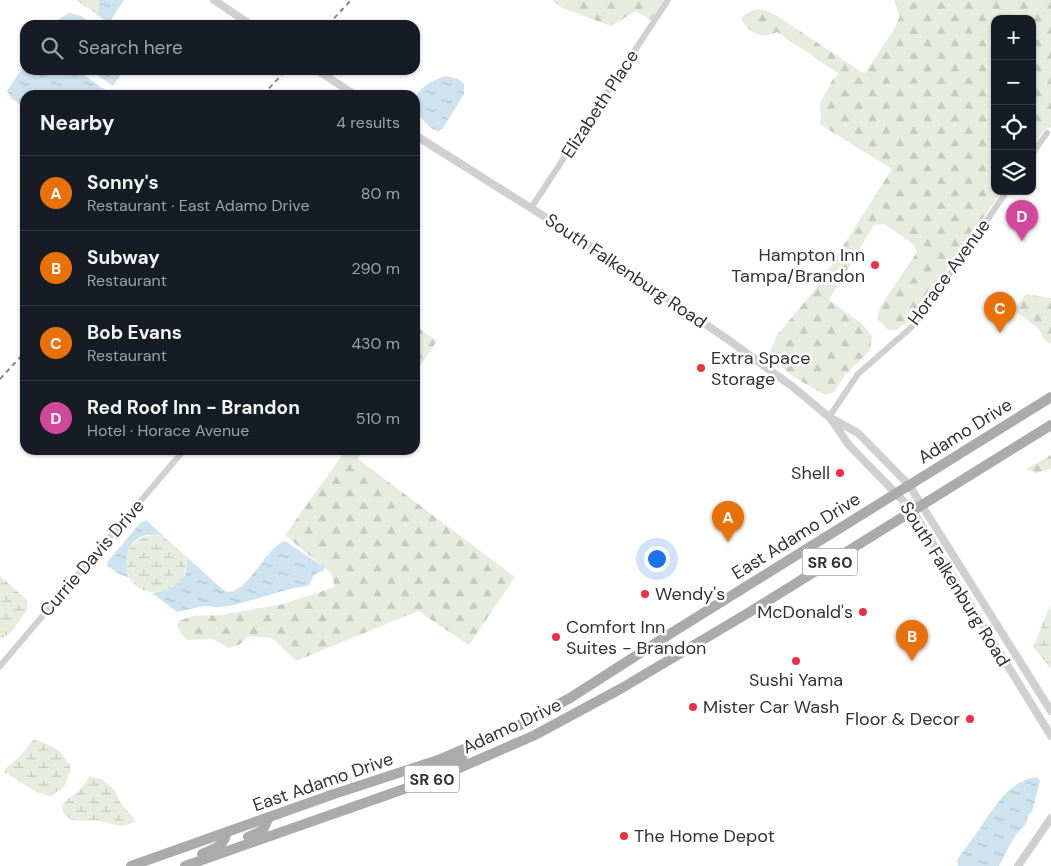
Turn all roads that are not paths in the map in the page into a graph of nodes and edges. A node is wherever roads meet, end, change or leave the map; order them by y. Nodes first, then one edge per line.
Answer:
1 (214, 0) edge
2 (668, 0) edge
3 (243, 20) edge
4 (325, 75) edge
5 (347, 90) edge
6 (1047, 133) dead end
7 (420, 138) edge
8 (1035, 150) edge
9 (1004, 195) edge
10 (531, 208) junction
11 (1051, 396) edge
12 (829, 417) junction
13 (1051, 425) edge
14 (180, 455) edge
15 (909, 485) junction
16 (896, 493) junction
17 (922, 505) junction
18 (912, 510) junction
19 (1010, 646) junction
20 (998, 652) junction
21 (0, 666) edge
22 (555, 707) junction
23 (1051, 711) edge
24 (1051, 718) edge
25 (1043, 723) junction
26 (1051, 736) edge
27 (464, 750) junction
28 (470, 764) junction
29 (364, 803) junction
30 (269, 817) junction
31 (1051, 818) edge
32 (226, 832) junction
33 (238, 847) junction
34 (131, 866) edge
35 (185, 866) edge
36 (1018, 866) edge

1 - 3 street
2 - 10 street, Elizabeth Place
4 - 5 street
6 - 8 street
7 - 10 street, South Falkenburg Road
9 - 12 street, Horace Avenue
10 - 12 street, South Falkenburg Road
11 - 15 main road, Adamo Drive / SR 60
12 - 15 street, South Falkenburg Road
12 - 16 street, South Falkenburg Road
13 - 17 main road, SR 60
14 - 21 street, Currie Davis Drive
15 - 16 main road, Adamo Drive / SR 60
15 - 17 street, South Falkenburg Road
16 - 18 street, South Falkenburg Road
16 - 22 main road, East Adamo Drive / SR 60
17 - 18 main road, SR 60
17 - 19 street, South Falkenburg Road
18 - 20 street, South Falkenburg Road
18 - 28 main road, Adamo Drive / SR 60
19 - 20 street
19 - 23 street, South Falkenburg Road
20 - 25 street, South Falkenburg Road
22 - 27 main road, East Adamo Drive / SR 60
22 - 28 main road
24 - 25 street
25 - 26 street, South Falkenburg Road
27 - 29 main road
27 - 30 main road, East Adamo Drive / SR 60
28 - 29 main road, Adamo Drive / SR 60
29 - 33 main road, Adamo Drive / SR 60
30 - 32 main road, East Adamo Drive / SR 60
30 - 33 main road
31 - 36 street
32 - 34 main road, SR 60
32 - 35 main road
33 - 35 main road, Adamo Drive / SR 60

